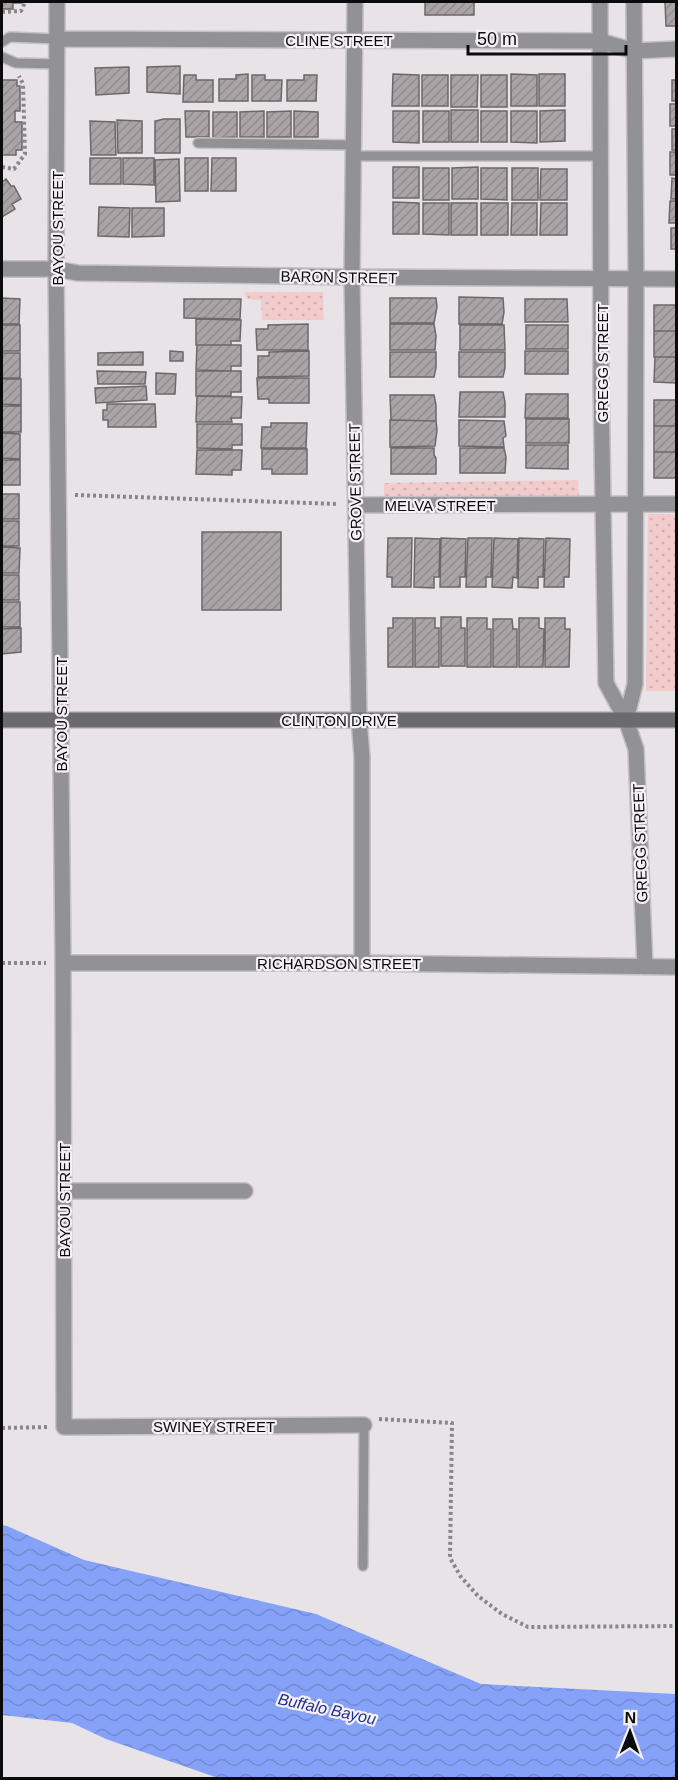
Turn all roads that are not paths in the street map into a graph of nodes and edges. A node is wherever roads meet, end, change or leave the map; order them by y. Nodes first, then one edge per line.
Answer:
1 (57, 2) edge
2 (355, 2) edge
3 (600, 2) edge
4 (634, 2) edge
5 (58, 39) junction
6 (356, 40) junction
7 (600, 41) junction
8 (2, 42) edge
9 (676, 50) edge
10 (634, 51) junction
11 (2, 57) edge
12 (58, 64) junction
13 (198, 143) dead end
14 (354, 150) junction
15 (601, 156) junction
16 (2, 269) edge
17 (56, 269) junction
18 (352, 278) junction
19 (602, 278) junction
20 (636, 279) junction
21 (676, 279) edge
22 (603, 504) junction
23 (636, 504) junction
24 (676, 504) edge
25 (356, 505) junction
26 (2, 720) edge
27 (61, 720) junction
28 (359, 720) junction
29 (626, 720) junction
30 (676, 720) edge
31 (63, 963) junction
32 (362, 963) junction
33 (645, 967) junction
34 (676, 967) edge
35 (65, 1191) junction
36 (245, 1191) dead end
37 (364, 1425) joint
38 (64, 1427) joint
39 (363, 1566) dead end

1 - 5 street, BAYOU STREET
2 - 6 street, GROVE STREET
3 - 7 street, GREGG STREET
4 - 10 street
5 - 6 street, CLINE STREET
5 - 8 lane, CLINE STREET
5 - 12 street, BAYOU STREET
6 - 7 street, CLINE STREET
6 - 14 street, GROVE STREET
7 - 10 street, CLINE STREET
7 - 15 street, GREGG STREET
9 - 10 street, CLINE STREET
10 - 20 street
11 - 12 lane
12 - 17 street, BAYOU STREET
13 - 14 lane
14 - 15 lane
14 - 18 street, GROVE STREET
15 - 19 street, GREGG STREET
16 - 17 street, BARON STREET
17 - 18 street, BARON STREET
17 - 27 street, BAYOU STREET
18 - 19 street, BARON STREET
18 - 25 street, GROVE STREET
19 - 20 street, BARON STREET
19 - 22 street, GREGG STREET
20 - 21 street, BARON STREET
20 - 23 street
22 - 23 street, MELVA STREET
22 - 25 street, MELVA STREET
22 - 29 street, GREGG STREET
23 - 24 street, MELVA STREET
23 - 29 street
25 - 28 street, GROVE STREET
26 - 27 main road, CLINTON DRIVE
27 - 28 main road, CLINTON DRIVE
27 - 31 street, BAYOU STREET
28 - 29 main road, CLINTON DRIVE
28 - 32 street, GROVE STREET
29 - 30 main road, CLINTON DRIVE
29 - 33 street, GREGG STREET
31 - 32 street, RICHARDSON STREET
31 - 35 street, BAYOU STREET
32 - 33 street, RICHARDSON STREET
33 - 34 street, RICHARDSON STREET
35 - 36 street
35 - 38 street, BAYOU STREET
37 - 38 street, SWINEY STREET
37 - 39 lane

